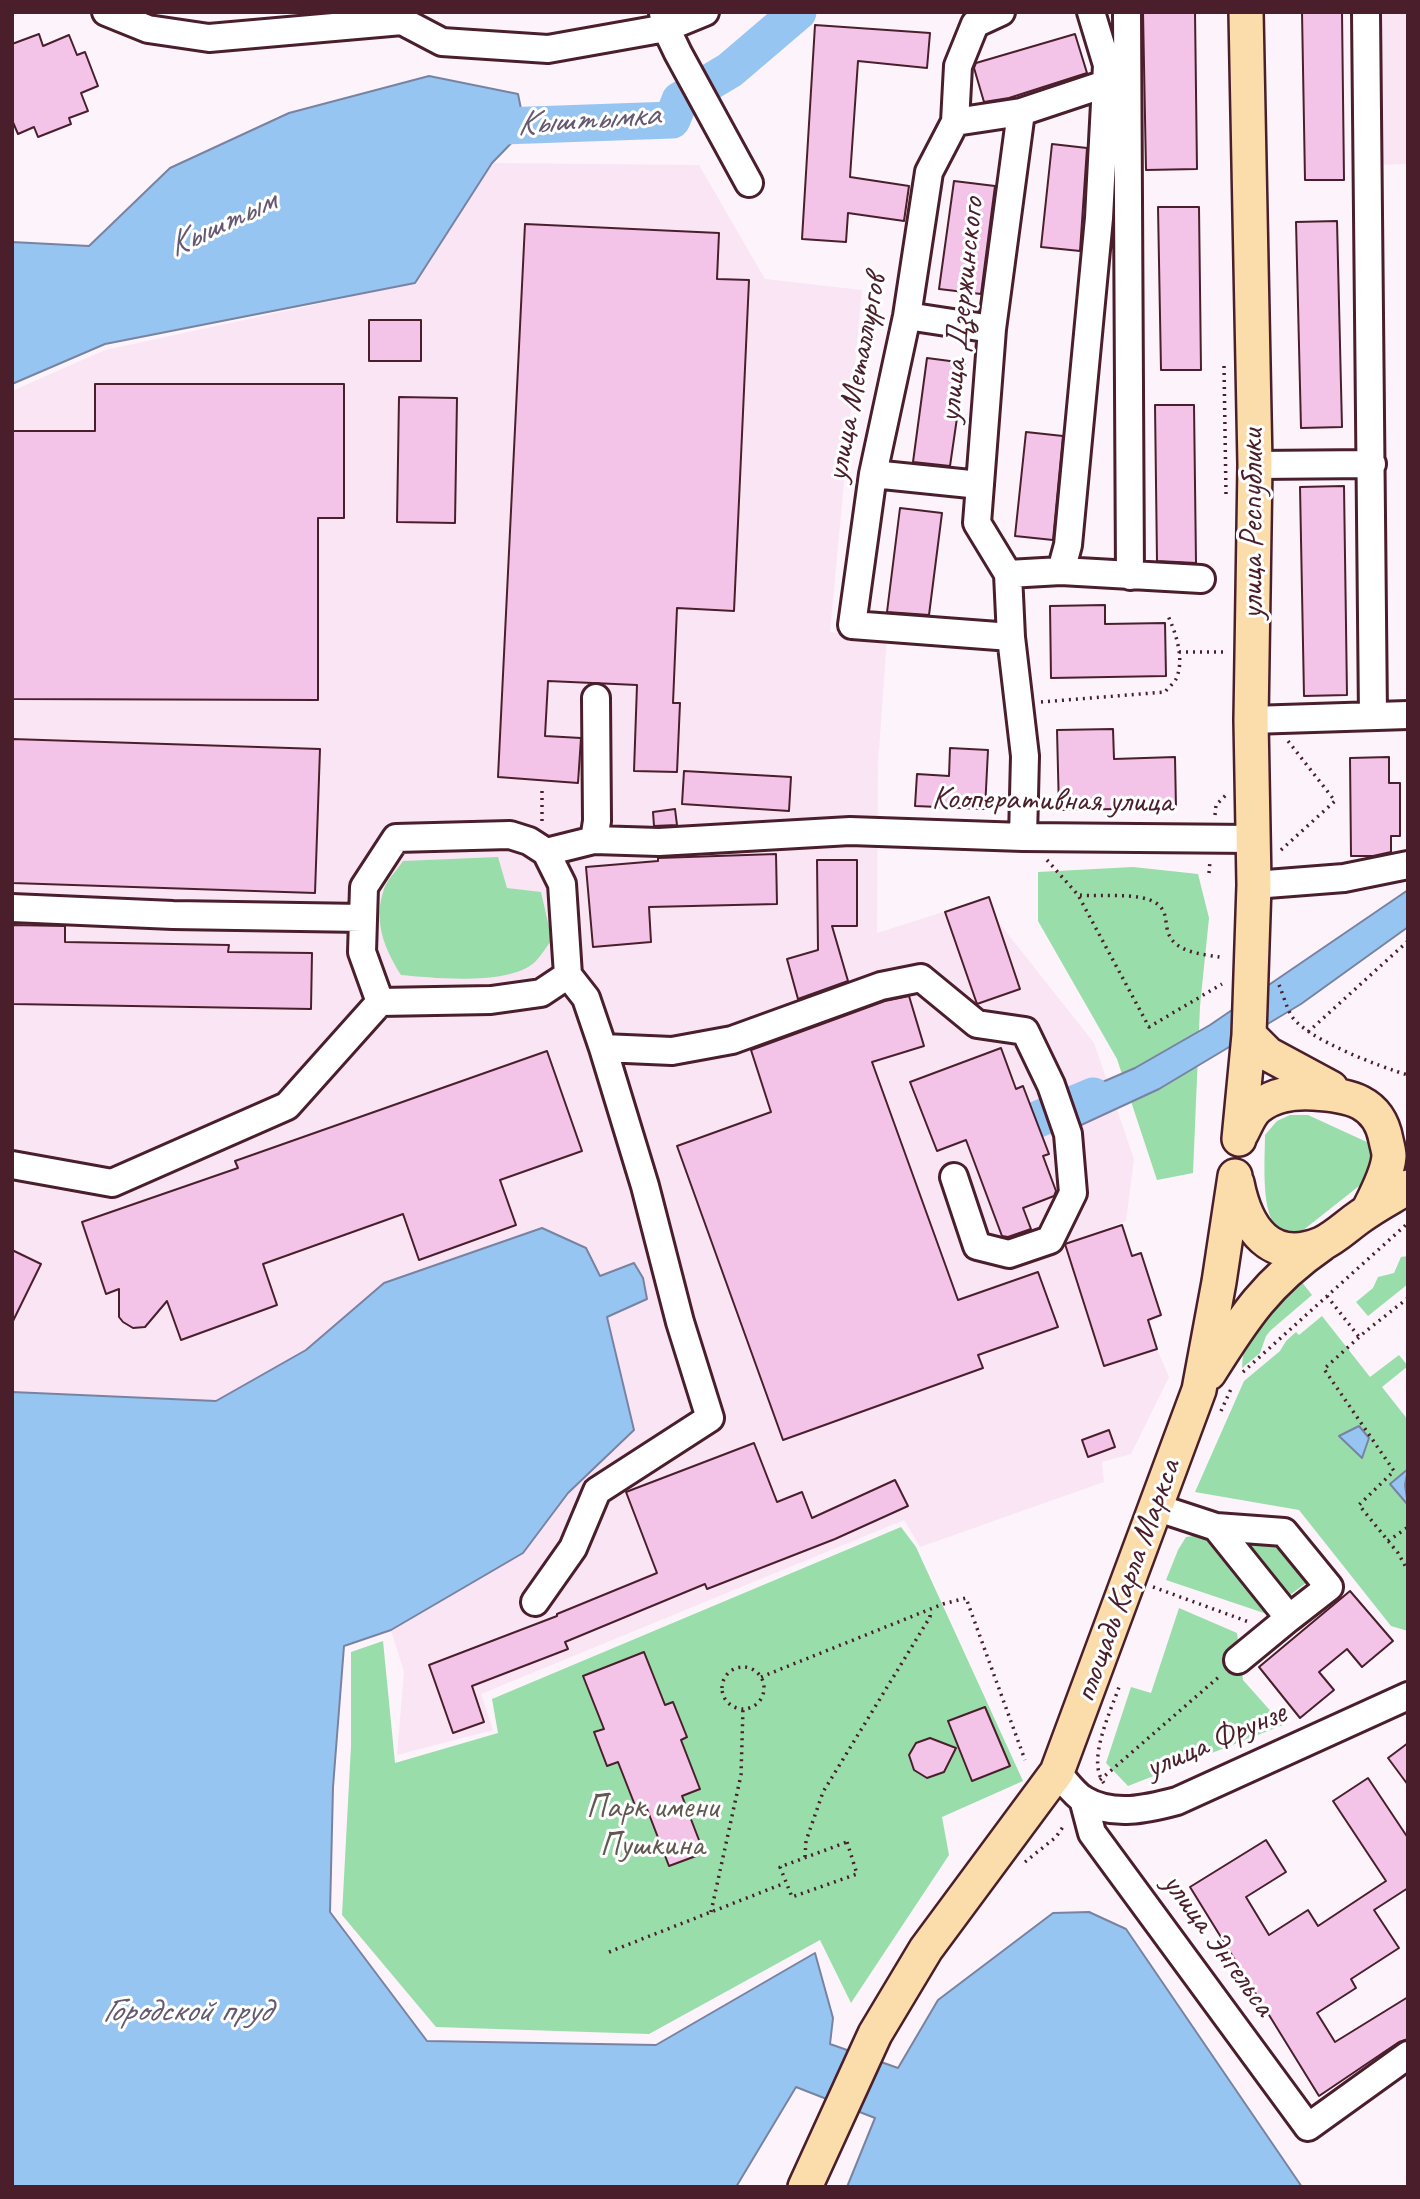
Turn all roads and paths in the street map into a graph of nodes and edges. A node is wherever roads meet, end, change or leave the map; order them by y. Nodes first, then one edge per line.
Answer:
1 (106, 12) edge
2 (705, 12) edge
3 (1001, 12) edge
4 (1091, 12) edge
5 (1127, 12) edge
6 (1246, 12) edge
7 (1366, 12) edge
8 (401, 16) edge
9 (665, 20) edge
10 (1105, 84) junction
11 (1021, 111) junction
12 (955, 122) junction
13 (749, 183) dead end
14 (907, 316) junction
15 (992, 329) junction
16 (1372, 464) junction
17 (1255, 465) junction
18 (873, 474) junction
19 (979, 485) junction
20 (1061, 571) junction
21 (1008, 574) junction
22 (1130, 576) junction
23 (1201, 579) dead end
24 (1168, 616) dead end
25 (1010, 638) junction
26 (1178, 652) junction
27 (1222, 652) dead end
28 (596, 698) dead end
29 (1018, 704) junction
30 (1408, 715) edge
31 (1373, 716) junction
32 (1251, 720) junction
33 (1284, 736) dead end
34 (542, 788) dead end
35 (541, 819) dead end
36 (1023, 837) junction
37 (593, 840) junction
38 (1265, 847) junction
39 (546, 852) junction
40 (1046, 858) dead end
41 (1408, 865) edge
42 (1254, 885) junction
43 (1078, 895) junction
44 (12, 908) edge
45 (363, 918) junction
46 (1408, 941) edge
47 (1220, 957) dead end
48 (568, 975) junction
49 (1277, 981) dead end
50 (1222, 984) dead end
51 (380, 1002) junction
52 (1307, 1032) junction
53 (1249, 1035) junction
54 (603, 1048) junction
55 (1408, 1075) edge
56 (1365, 1105) junction
57 (1408, 1117) edge
58 (1239, 1139) junction
59 (12, 1165) edge
60 (1235, 1176) junction
61 (954, 1177) dead end
62 (1408, 1187) edge
63 (1368, 1211) junction
64 (1322, 1244) junction
65 (1326, 1296) dead end
66 (1408, 1298) edge
67 (1359, 1337) junction
68 (1199, 1390) junction
69 (1155, 1507) junction
70 (1216, 1527) junction
71 (1408, 1527) edge
72 (1388, 1541) junction
73 (1408, 1572) edge
74 (1153, 1587) dead end
75 (535, 1602) dead end
76 (930, 1610) junction
77 (1281, 1625) junction
78 (1238, 1660) joint
79 (761, 1677) junction
80 (1408, 1696) edge
81 (743, 1708) junction
82 (1025, 1760) dead end
83 (1057, 1772) junction
84 (1083, 1799) junction
85 (805, 1857) junction
86 (1025, 1862) dead end
87 (785, 1883) junction
88 (712, 1912) junction
89 (609, 1952) dead end
90 (1408, 2055) edge
91 (805, 2187) edge

1 - 8 street
2 - 9 street
3 - 12 street, улица Металлургов
4 - 10 street
5 - 22 street
6 - 17 main road, улица Республики
7 - 16 street
8 - 9 street
9 - 13 street
10 - 11 street
10 - 20 street
11 - 12 street
11 - 15 street, улица Дзержинского
12 - 14 street, улица Металлургов
14 - 15 street
14 - 18 street, улица Металлургов
15 - 19 street, улица Дзержинского
16 - 17 street
16 - 31 street
17 - 32 main road, улица Республики
18 - 19 street
18 - 25 street, улица Металлургов
19 - 21 street, улица Дзержинского
20 - 21 street
20 - 22 street
21 - 25 street
22 - 23 street
24 - 26 path
25 - 29 street
26 - 27 path
26 - 29 path
28 - 37 street
29 - 36 street
30 - 31 street
31 - 32 street
32 - 38 main road, улица Республики
33 - 38 path
34 - 35 path
36 - 37 street, Кооперативная улица
36 - 38 street, Кооперативная улица
37 - 39 street, Кооперативная улица
38 - 42 main road, улица Республики
39 - 45 street
39 - 48 street
40 - 43 path
41 - 42 street
42 - 53 main road, улица Республики
43 - 47 path
43 - 50 path
44 - 45 street
45 - 51 street
46 - 52 path
48 - 51 street
48 - 54 street
49 - 52 path
51 - 59 street
52 - 55 path
53 - 56 main road
53 - 58 main road, улица Республики
54 - 61 street
54 - 75 street
56 - 57 main road
56 - 58 main road
56 - 63 main road
58 - 60 main road
60 - 64 main road
60 - 68 main road
62 - 63 main road
63 - 64 main road
64 - 68 main road
65 - 67 path
66 - 67 path
67 - 72 path
68 - 69 main road, площадь Карла Маркса
69 - 70 street
69 - 83 main road, площадь Карла Маркса
70 - 77 street
70 - 77 street
71 - 72 path
72 - 73 path
74 - 77 path
76 - 79 path
76 - 82 path
76 - 85 path
77 - 78 street
78 - 84 path
79 - 81 path
79 - 81 path
80 - 84 street, улица Фрунзе
81 - 88 path
83 - 84 street, улица Фрунзе
83 - 91 main road, площадь Карла Маркса
84 - 86 path
84 - 90 street, улица Энгельса
85 - 87 path
85 - 87 path
87 - 88 path
88 - 89 path

